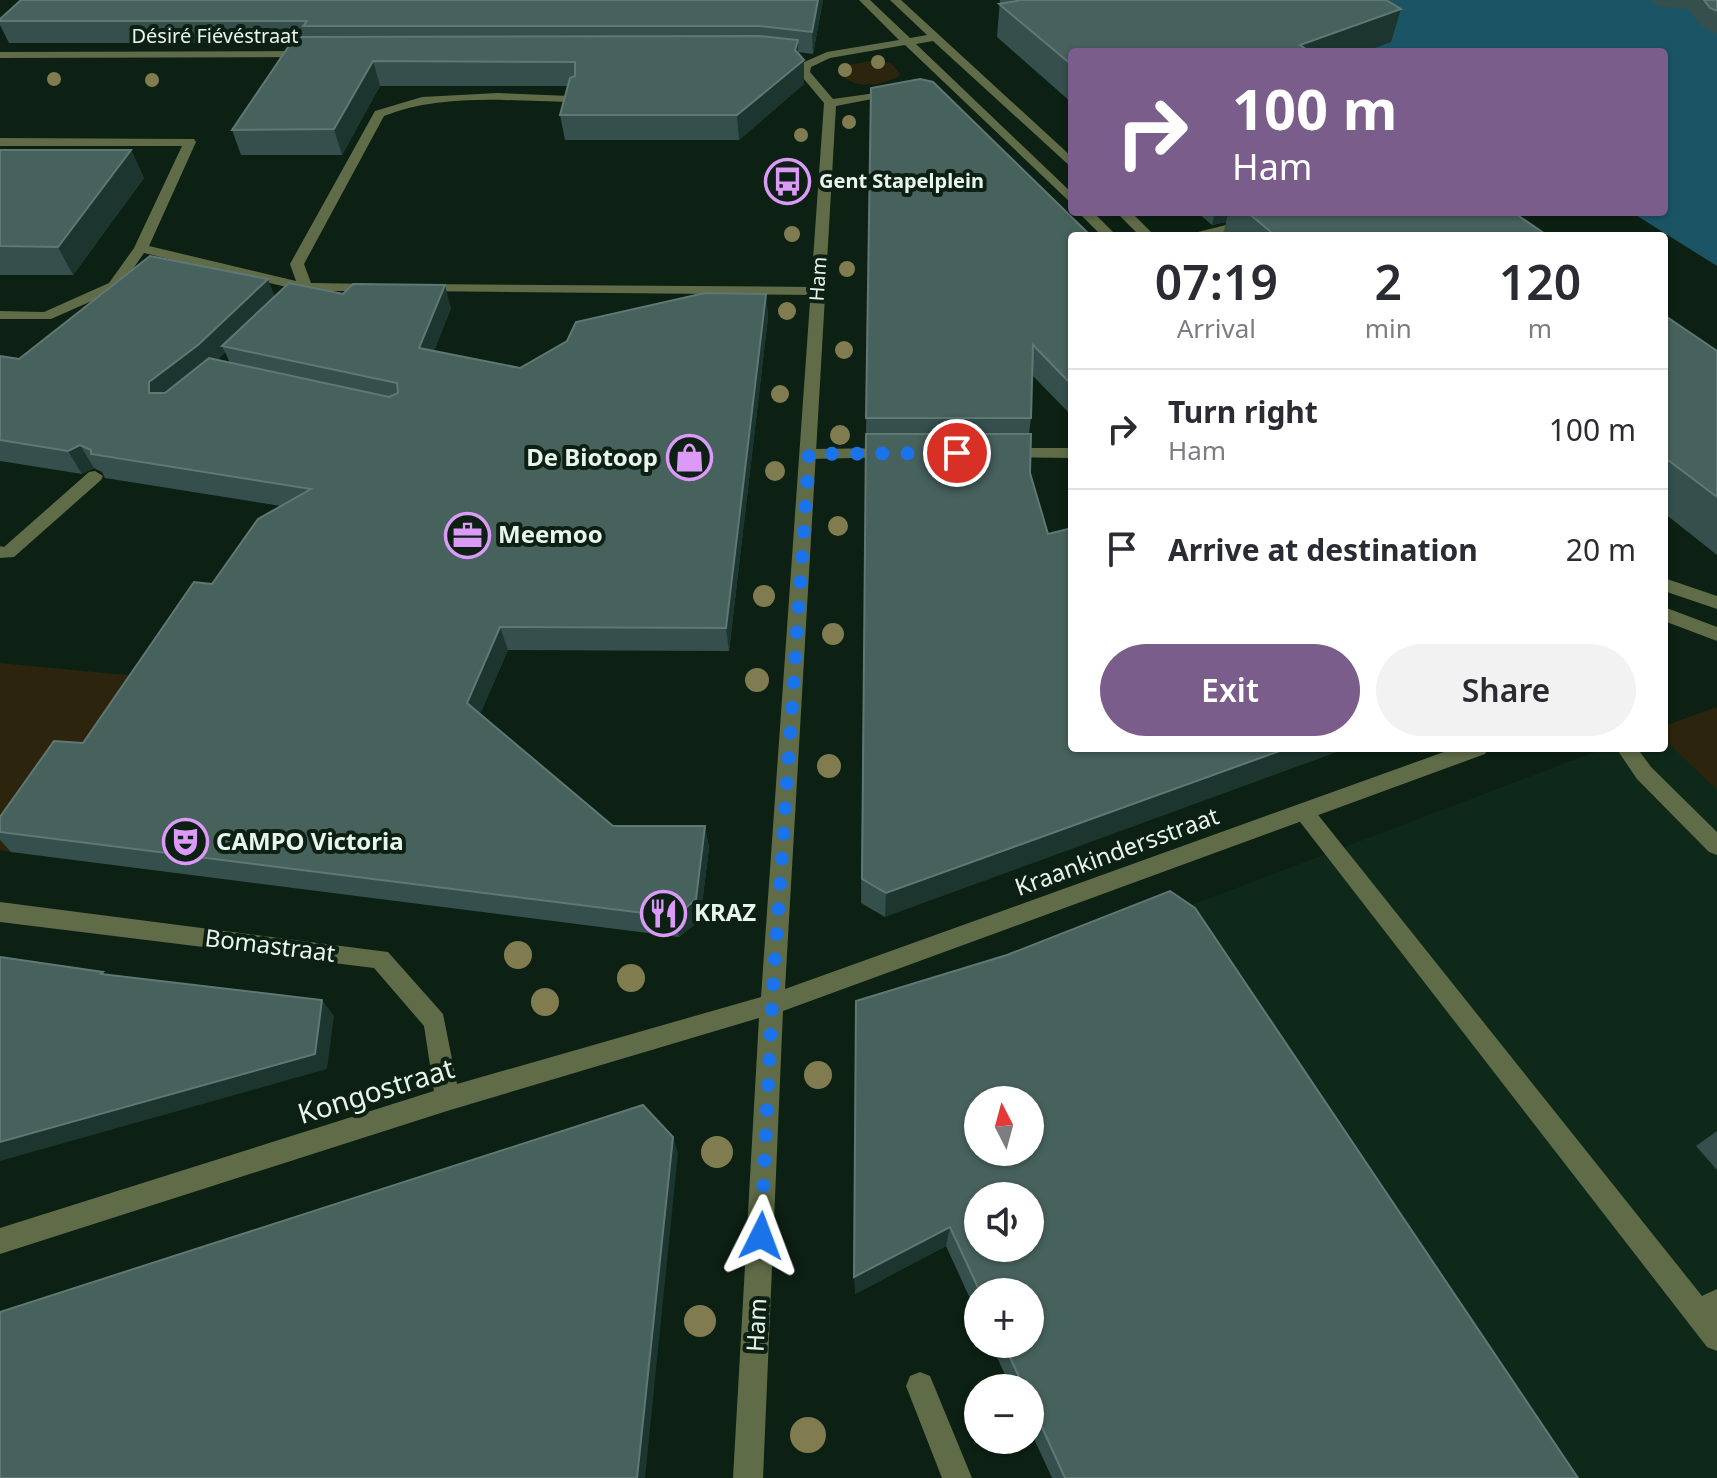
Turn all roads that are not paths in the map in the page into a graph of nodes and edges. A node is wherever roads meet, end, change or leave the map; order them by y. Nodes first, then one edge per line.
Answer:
1 (864, 0) edge
2 (895, 0) edge
3 (936, 37) junction
4 (907, 42) junction
5 (317, 54) edge
6 (0, 55) edge
7 (800, 58) edge
8 (814, 60) junction
9 (979, 78) junction
10 (950, 83) junction
11 (930, 87) edge
12 (917, 89) edge
13 (570, 99) edge
14 (830, 103) junction
15 (0, 142) edge
16 (1068, 160) edge
17 (1068, 196) edge
18 (1089, 216) edge
19 (1127, 216) edge
20 (1277, 216) edge
21 (1106, 232) edge
22 (1144, 232) edge
23 (1207, 232) edge
24 (141, 248) junction
25 (305, 287) junction
26 (817, 291) junction
27 (0, 315) edge
28 (271, 319) edge
29 (913, 453) edge
30 (986, 453) edge
31 (1068, 453) edge
32 (809, 454) junction
33 (95, 476) edge
34 (0, 552) edge
35 (1668, 585) edge
36 (1717, 603) edge
37 (1668, 616) edge
38 (1717, 634) edge
39 (1467, 752) edge
40 (1629, 752) edge
41 (1304, 812) junction
42 (1717, 846) edge
43 (0, 912) edge
44 (772, 1004) junction
45 (447, 1099) junction
46 (0, 1241) edge
47 (1707, 1308) edge
48 (1717, 1337) edge
49 (920, 1386) dead end
50 (748, 1478) edge
51 (957, 1478) edge

1 - 4 street
2 - 3 street
3 - 4 street
3 - 9 street
4 - 8 street
4 - 10 street
5 - 6 street, Désiré Fiévéstraat
7 - 8 street
8 - 14 street
9 - 10 street
9 - 16 street
10 - 11 street
10 - 17 street
12 - 14 street
13 - 25 street
14 - 26 street, Ham
15 - 24 street
18 - 21 street
19 - 22 street
20 - 23 street
24 - 25 street
24 - 27 street
25 - 26 street
25 - 28 street
26 - 32 street, Ham
29 - 32 street
30 - 31 street
32 - 44 street, Ham
33 - 34 street
35 - 36 street
37 - 38 street
39 - 41 street, Kraankindersstraat
40 - 42 street
41 - 44 street, Kraankindersstraat
41 - 47 street
43 - 45 street, Bomastraat
44 - 45 street, Kongostraat
44 - 50 street, Ham
45 - 46 street, Kongostraat
47 - 48 street
49 - 51 street

